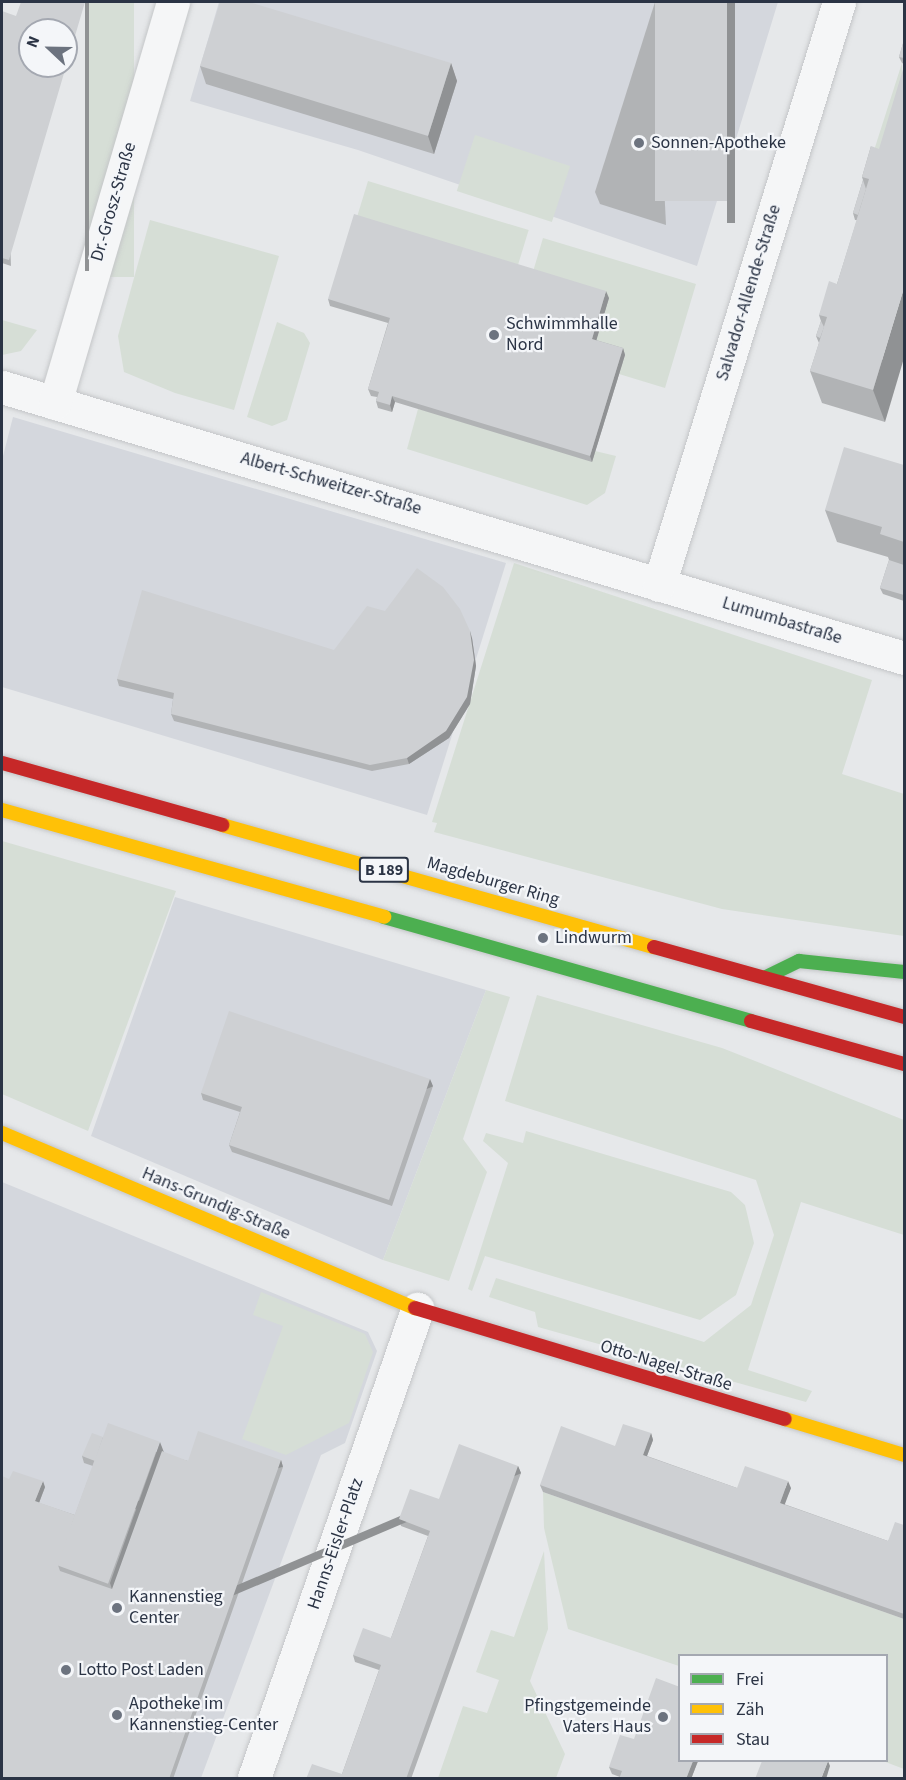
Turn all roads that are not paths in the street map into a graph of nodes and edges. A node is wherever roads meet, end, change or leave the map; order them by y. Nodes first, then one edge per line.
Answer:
1 (173, 2) edge
2 (839, 2) edge
3 (2, 387) edge
4 (55, 403) junction
5 (659, 585) junction
6 (904, 658) edge
7 (2, 763) edge
8 (2, 810) edge
9 (904, 972) edge
10 (766, 977) junction
11 (904, 1017) edge
12 (904, 1064) edge
13 (2, 1133) edge
14 (417, 1309) junction
15 (904, 1455) edge
16 (254, 1779) edge

1 - 4 street, Dr.-Grosz-Straße
2 - 5 street, Salvador-Allende-Straße
3 - 4 street, Albert-Schweitzer-Straße
4 - 5 street, Albert-Schweitzer-Straße
5 - 6 street, Lumumbastraße
7 - 10 main road, Magdeburger Ring / B 189
8 - 12 main road, B 189
9 - 10 main road
10 - 11 main road, Magdeburger Ring / B 189
13 - 14 main road, Hans-Grundig-Straße
14 - 15 main road, Otto-Nagel-Straße
14 - 16 street, Hanns-Eisler-Platz

